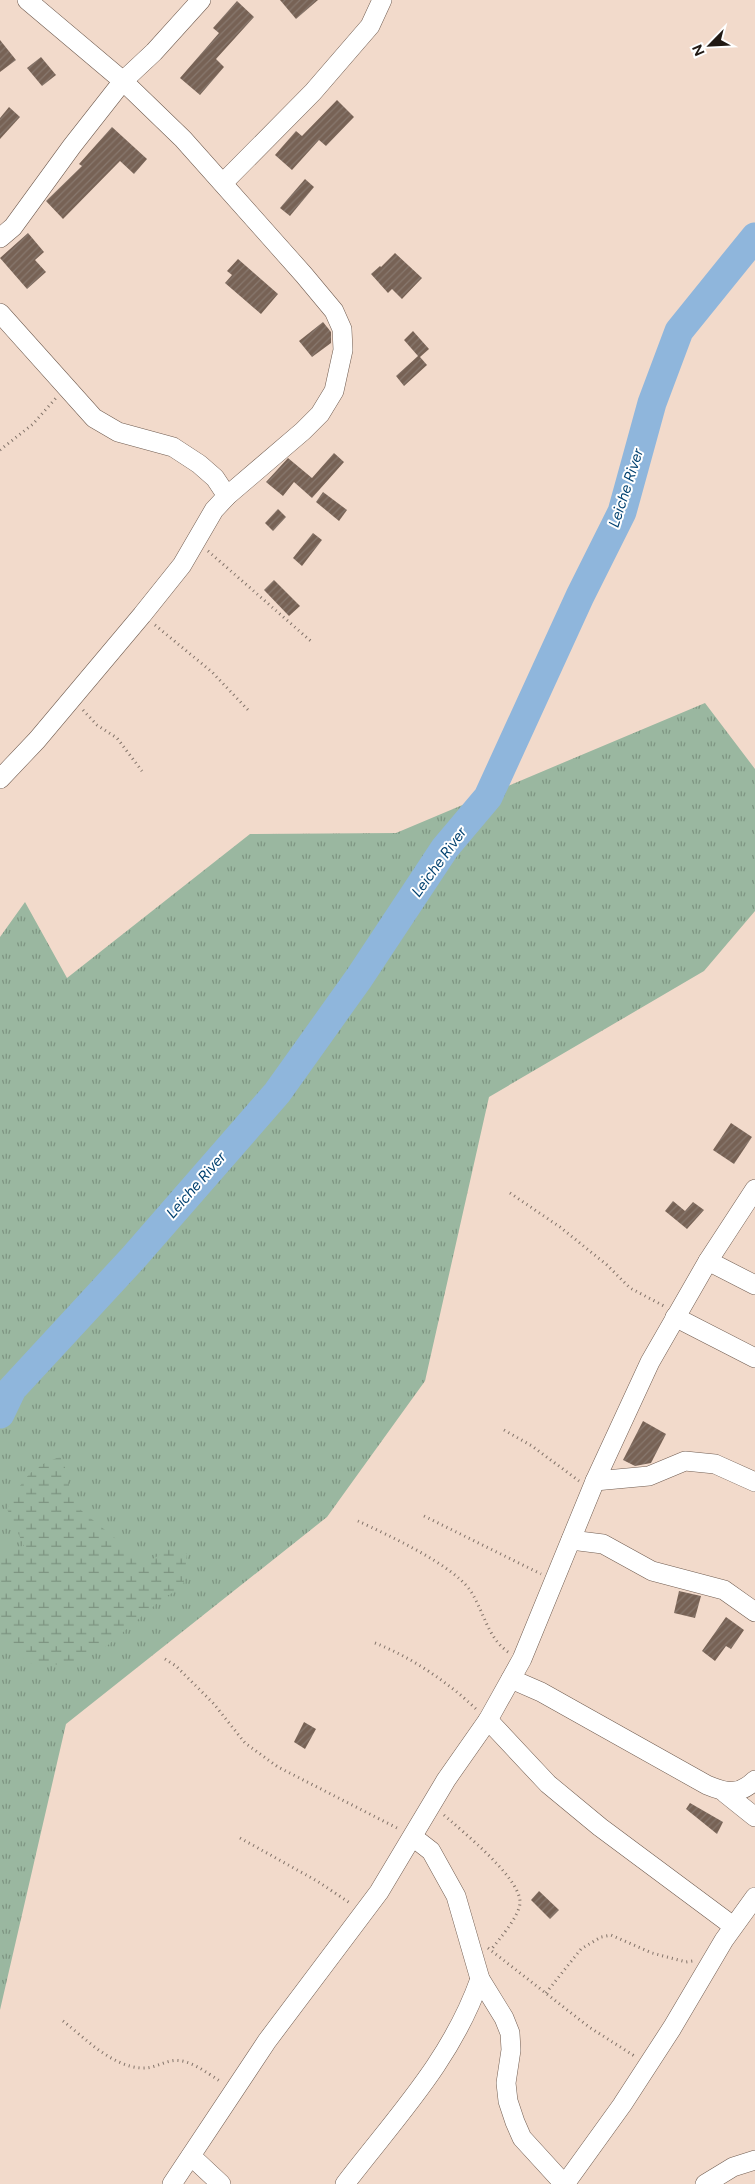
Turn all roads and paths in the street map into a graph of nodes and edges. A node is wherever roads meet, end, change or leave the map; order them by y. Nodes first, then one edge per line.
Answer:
1 (28, 0) edge
2 (201, 0) edge
3 (382, 0) edge
4 (123, 81) junction
5 (223, 183) junction
6 (0, 238) edge
7 (0, 313) edge
8 (66, 388) junction
9 (0, 450) edge
10 (227, 496) junction
11 (197, 542) junction
12 (142, 615) junction
13 (313, 643) dead end
14 (73, 697) junction
15 (250, 712) dead end
16 (142, 771) dead end
17 (0, 779) edge
18 (755, 1189) edge
19 (510, 1194) dead end
20 (708, 1260) junction
21 (755, 1285) edge
22 (677, 1314) junction
23 (755, 1358) edge
24 (504, 1430) dead end
25 (755, 1482) edge
26 (594, 1484) junction
27 (424, 1516) dead end
28 (358, 1521) dead end
29 (571, 1540) junction
30 (555, 1581) junction
31 (755, 1612) edge
32 (375, 1643) dead end
33 (165, 1659) dead end
34 (522, 1659) junction
35 (511, 1679) junction
36 (488, 1720) junction
37 (755, 1780) edge
38 (725, 1792) junction
39 (432, 1804) junction
40 (755, 1817) edge
41 (413, 1837) junction
42 (240, 1838) dead end
43 (755, 1897) edge
44 (363, 1911) junction
45 (733, 1926) junction
46 (484, 1944) dead end
47 (491, 1950) junction
48 (711, 1960) junction
49 (480, 1979) junction
50 (546, 1993) junction
51 (63, 2020) dead end
52 (647, 2065) junction
53 (236, 2090) junction
54 (191, 2156) junction
55 (755, 2160) edge
56 (172, 2184) edge
57 (221, 2184) edge
58 (345, 2184) edge
59 (564, 2184) edge
60 (705, 2184) edge

1 - 4 street
2 - 4 street
3 - 5 street
4 - 5 street
4 - 6 street
5 - 10 street
7 - 8 street
8 - 9 path
8 - 10 street
10 - 11 street
11 - 12 street
11 - 13 path
12 - 14 street
12 - 15 path
14 - 16 path
14 - 17 street
18 - 20 street
19 - 22 path
20 - 21 street
20 - 22 street
22 - 23 street
22 - 26 street
24 - 26 path
25 - 26 street
26 - 29 street
27 - 30 path
28 - 34 path
29 - 30 street
29 - 31 street
30 - 34 street
32 - 36 path
33 - 41 path
34 - 35 street
35 - 36 street
35 - 38 street
36 - 39 street
36 - 45 street
37 - 38 street
38 - 40 street
39 - 41 street
39 - 47 path
41 - 44 street
41 - 49 street
42 - 44 path
43 - 45 street
44 - 53 street
45 - 48 street
46 - 47 path
47 - 50 path
48 - 50 path
48 - 52 street
49 - 58 street
49 - 59 street
50 - 52 path
51 - 53 path
52 - 59 street
53 - 54 street
54 - 56 street
54 - 57 street
55 - 60 street

